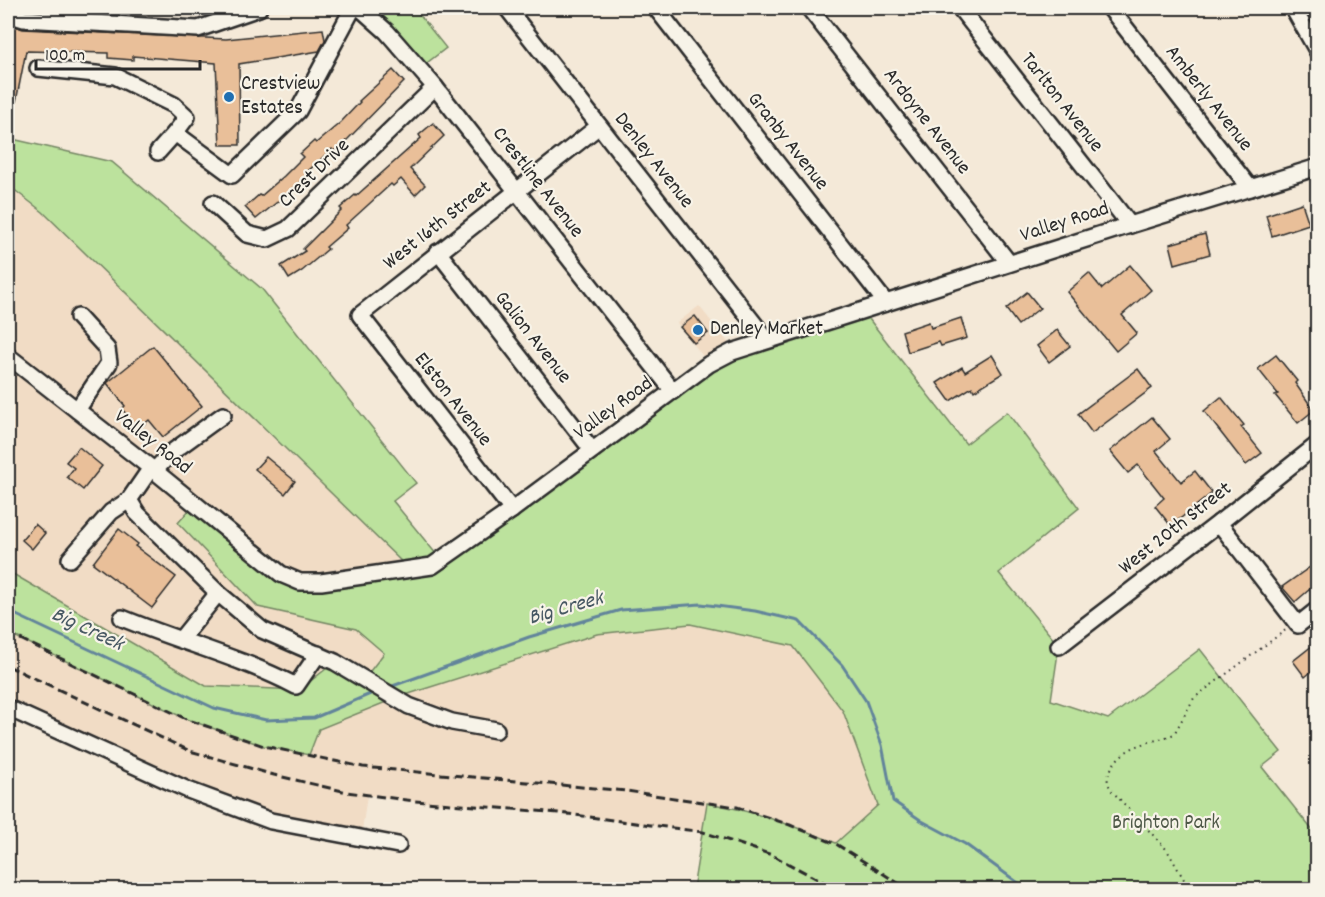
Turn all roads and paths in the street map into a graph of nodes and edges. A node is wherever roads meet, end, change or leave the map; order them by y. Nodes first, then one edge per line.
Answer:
1 (259, 8) edge
2 (353, 8) edge
3 (360, 8) edge
4 (507, 8) edge
5 (656, 8) edge
6 (810, 8) edge
7 (960, 8) edge
8 (1110, 8) edge
9 (1293, 8) edge
10 (8, 14) edge
11 (1317, 52) edge
12 (38, 68) dead end
13 (435, 87) junction
14 (599, 126) junction
15 (175, 133) junction
16 (158, 152) dead end
17 (1317, 167) edge
18 (1250, 188) junction
19 (517, 191) junction
20 (213, 203) dead end
21 (1130, 225) junction
22 (438, 252) junction
23 (1009, 263) junction
24 (886, 303) junction
25 (360, 315) joint
26 (78, 317) dead end
27 (767, 339) junction
28 (8, 356) edge
29 (673, 391) junction
30 (77, 410) junction
31 (223, 415) dead end
32 (1317, 444) edge
33 (592, 450) junction
34 (153, 469) junction
35 (129, 500) junction
36 (512, 510) junction
37 (1220, 523) junction
38 (70, 559) dead end
39 (218, 593) junction
40 (1317, 609) edge
41 (122, 618) dead end
42 (1298, 624) junction
43 (181, 639) junction
44 (1059, 646) dead end
45 (318, 654) junction
46 (8, 708) edge
47 (496, 730) dead end
48 (398, 845) dead end
49 (1190, 890) edge
50 (1204, 890) edge
51 (1257, 890) edge

1 - 10 street
2 - 15 street
3 - 13 street, Crestline Avenue
4 - 14 street, Denley Avenue
5 - 24 street, Granby Avenue
6 - 23 street, Ardoyne Avenue
7 - 21 street, Tarlton Avenue
8 - 18 street, Amberly Avenue
9 - 11 street
12 - 15 street
13 - 19 street, Crestline Avenue
13 - 20 street, Crest Drive
14 - 19 street, West 16th Street
14 - 27 street, Denley Avenue
15 - 16 street
17 - 18 street, Valley Road
18 - 21 street, Valley Road
19 - 22 street, West 16th Street
19 - 29 street, Crestline Avenue
21 - 23 street, Valley Road
22 - 25 street, West 16th Street
22 - 33 street, Galion Avenue
23 - 24 street, Valley Road
24 - 27 street, Valley Road
25 - 36 street, Elston Avenue
26 - 30 street
27 - 29 street, Valley Road
28 - 30 street, Valley Road
29 - 33 street, Valley Road
30 - 34 street, Valley Road
31 - 34 street
32 - 37 street, West 20th Street
33 - 36 street, Valley Road
34 - 35 street
34 - 36 street, Valley Road
35 - 38 street
35 - 39 street
37 - 42 street
37 - 44 street, West 20th Street
39 - 43 street
39 - 45 street
40 - 42 street
41 - 43 street
42 - 49 path
43 - 45 street
45 - 47 street
46 - 48 street
50 - 51 path

